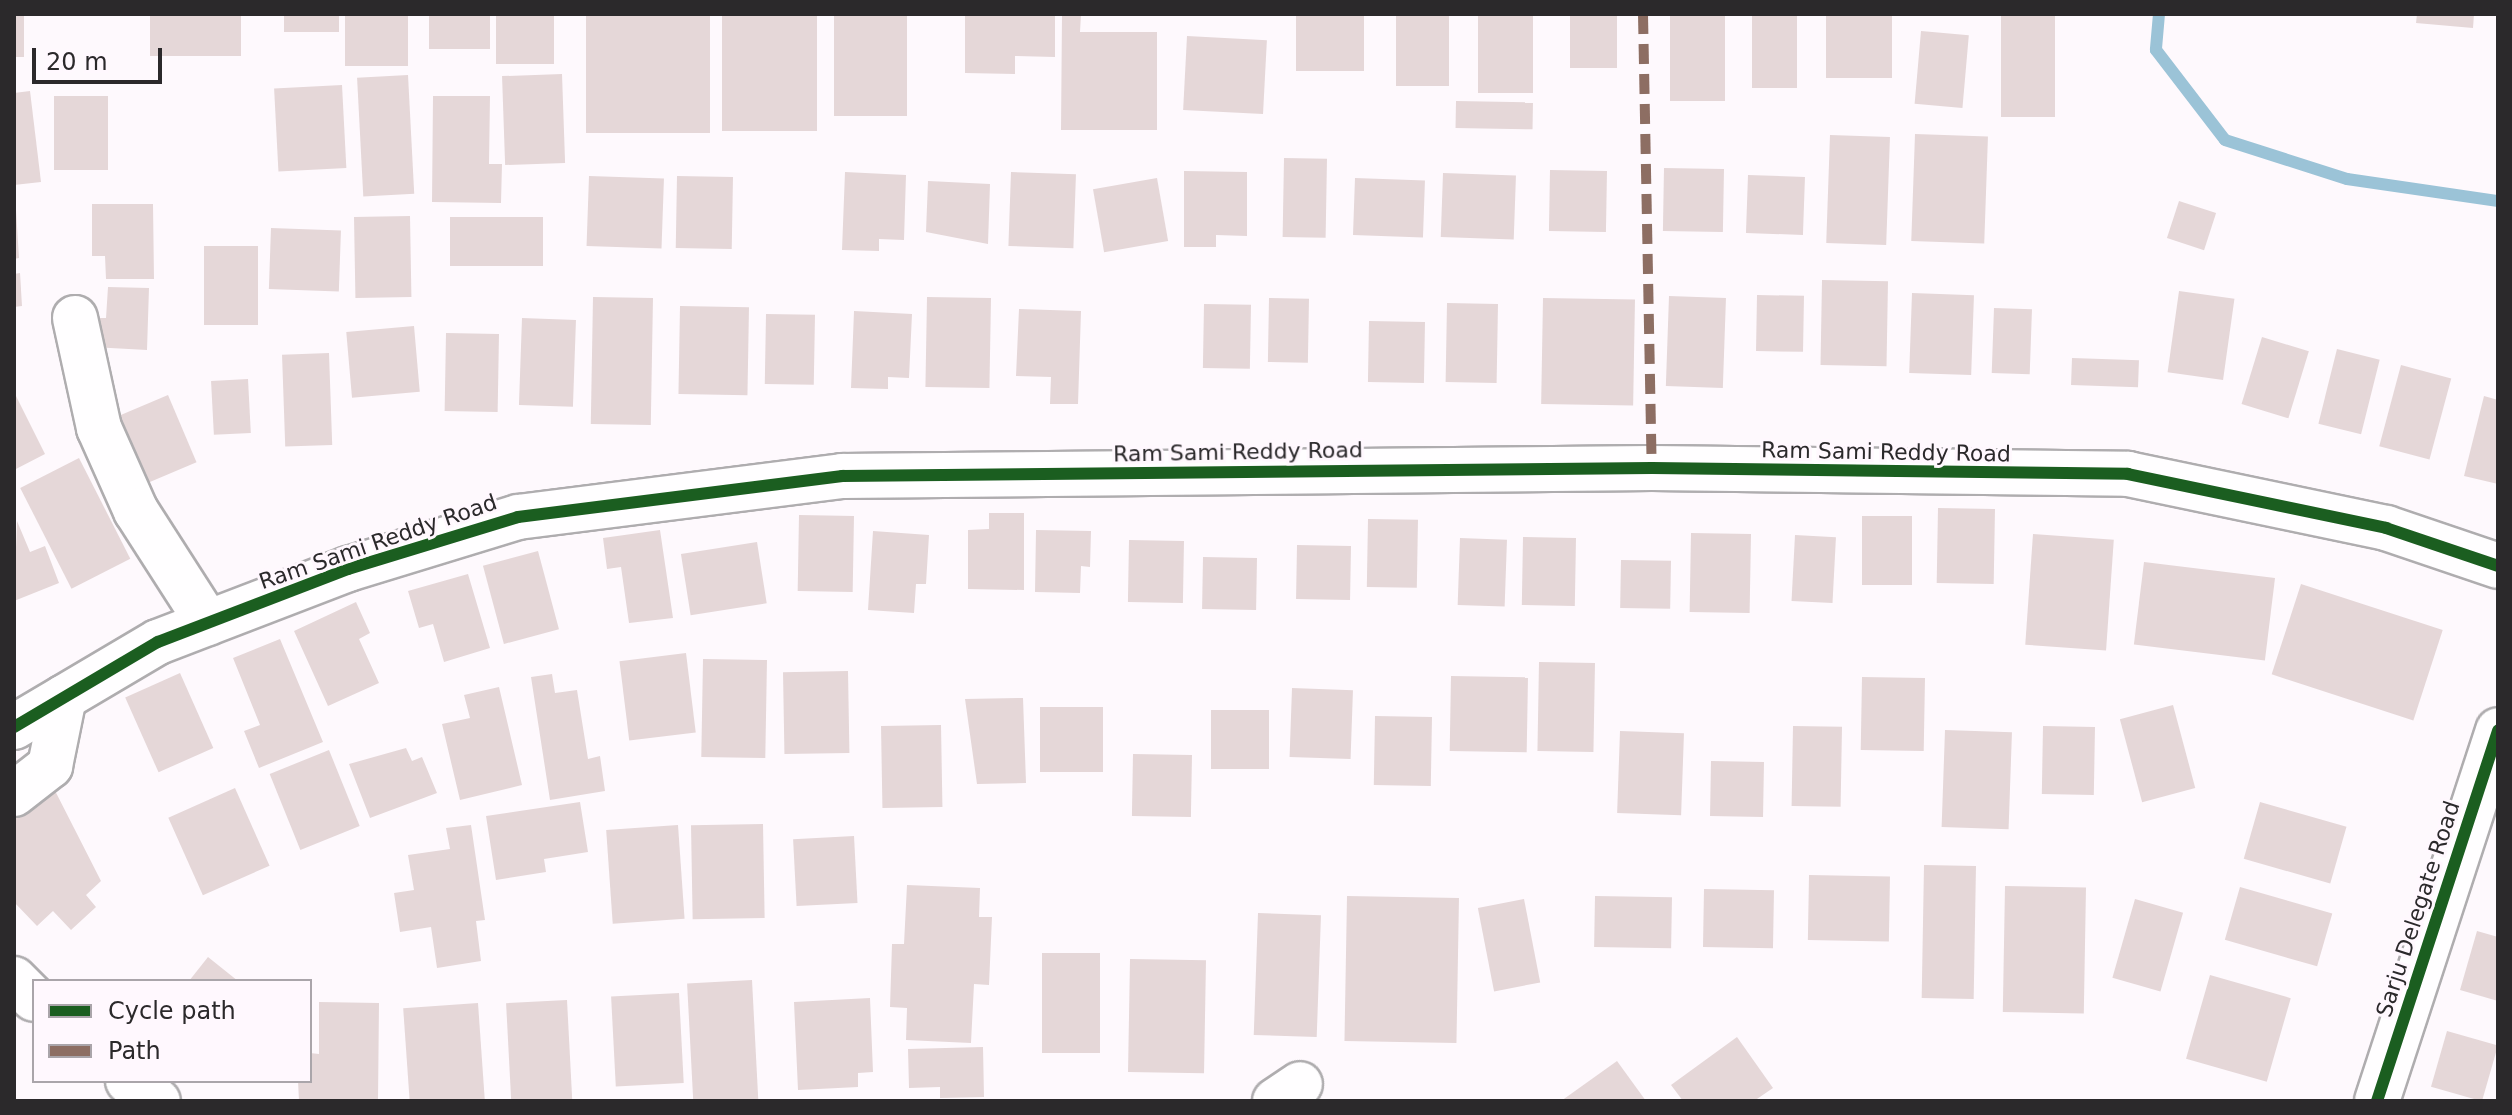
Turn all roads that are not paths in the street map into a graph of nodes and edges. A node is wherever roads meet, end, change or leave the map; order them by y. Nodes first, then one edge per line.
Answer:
1 (75, 318) dead end
2 (2498, 566) edge
3 (208, 623) junction
4 (64, 697) junction
5 (14, 727) edge
6 (2498, 730) edge
7 (14, 794) edge
8 (14, 979) edge
9 (32, 997) edge
10 (131, 1083) edge
11 (158, 1101) edge
12 (2377, 1101) edge

1 - 3 street
2 - 3 street, Ram Sami Reddy Road
3 - 4 street, Ram Sami Reddy Road
4 - 5 street, Ram Sami Reddy Road
4 - 7 street
6 - 12 street, Sarju Delegate Road
8 - 9 street
10 - 11 street

